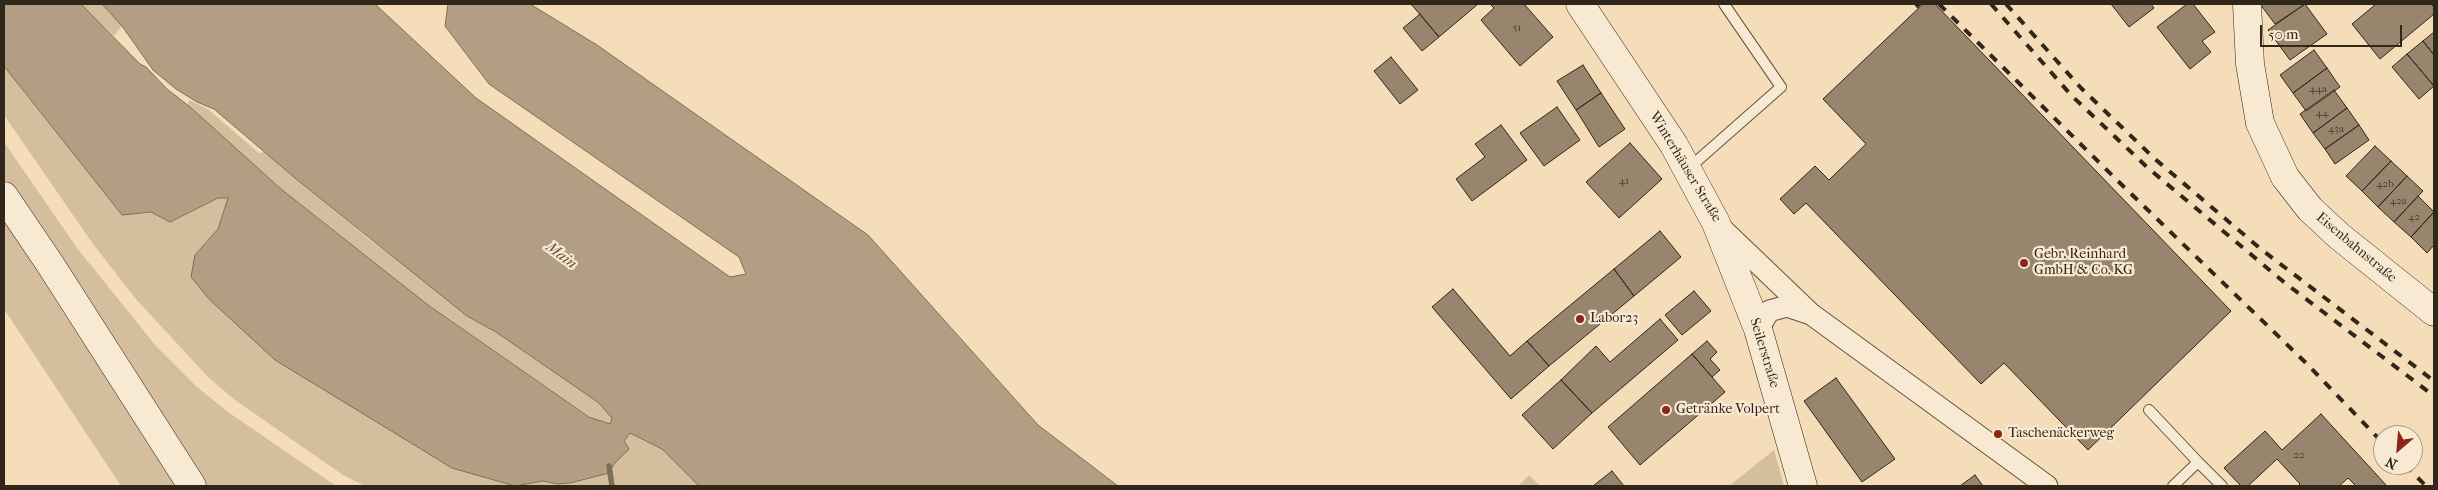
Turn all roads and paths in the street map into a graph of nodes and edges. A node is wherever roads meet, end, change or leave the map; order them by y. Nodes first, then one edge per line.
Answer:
1 (1580, 4) edge
2 (1724, 4) edge
3 (2247, 4) edge
4 (1688, 168) junction
5 (4, 196) edge
6 (1716, 223) junction
7 (2434, 312) edge
8 (1811, 314) junction
9 (1758, 329) junction
10 (2149, 410) dead end
11 (2198, 462) junction
12 (192, 486) edge
13 (1803, 486) edge
14 (2047, 486) edge
15 (2174, 486) edge
16 (2222, 486) edge

1 - 4 main road, Winterhäuser Straße
2 - 4 lane
3 - 7 main road, Eisenbahnstraße
4 - 6 main road, Winterhäuser Straße
5 - 12 main road
6 - 8 street, Winterhäuser Straße
6 - 9 main road, Seilerstraße
8 - 9 street, Winterhäuser Straße
8 - 14 street, Winterhäuser Straße
9 - 13 main road, Seilerstraße
10 - 11 lane
11 - 15 lane
11 - 16 lane

